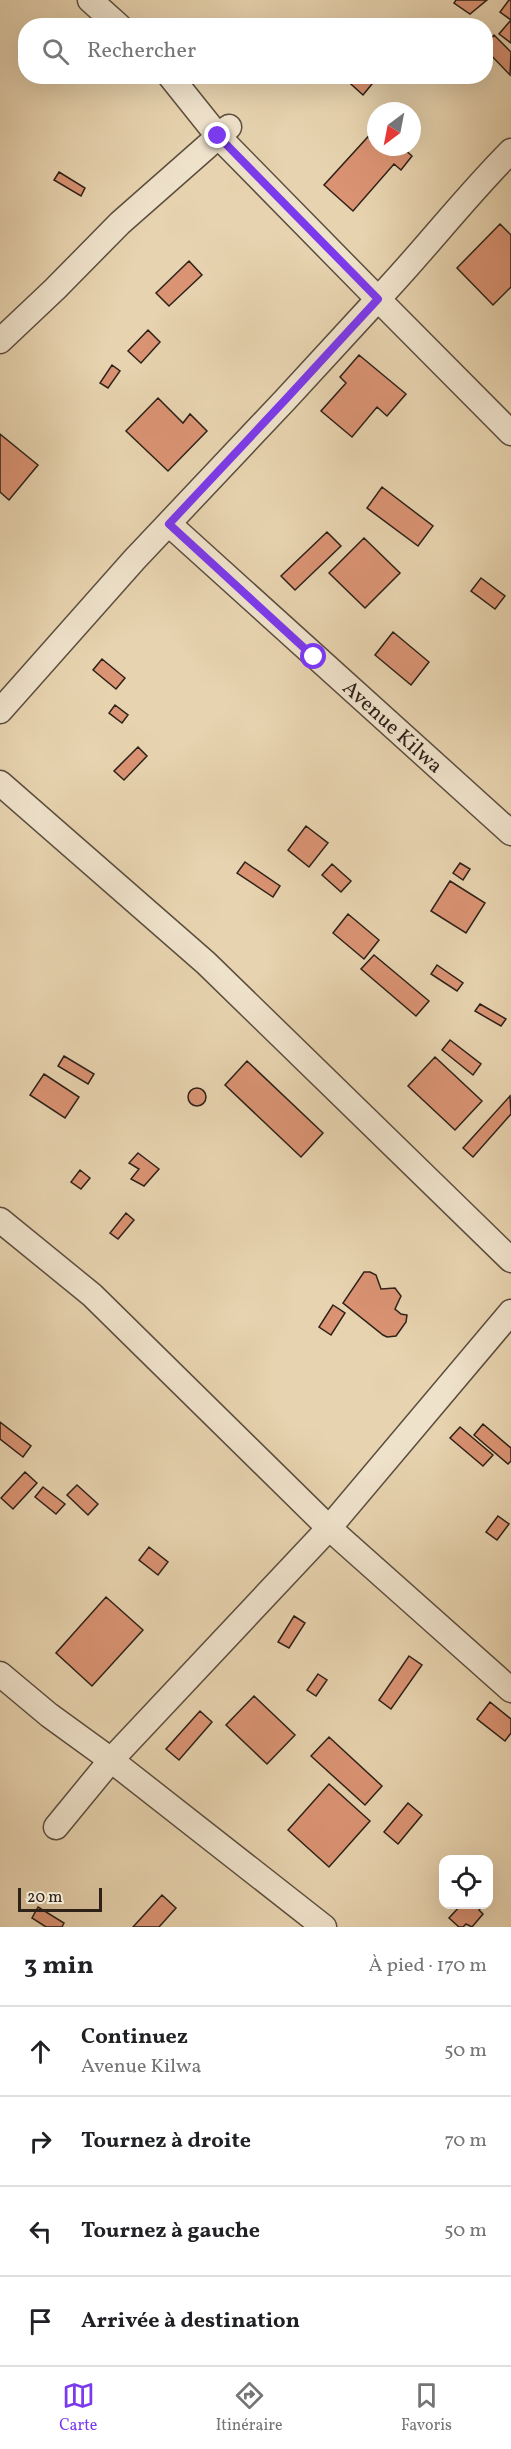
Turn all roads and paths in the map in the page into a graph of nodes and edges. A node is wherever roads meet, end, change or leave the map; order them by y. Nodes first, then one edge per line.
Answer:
1 (90, 0) edge
2 (110, 18) edge
3 (178, 84) edge
4 (225, 130) junction
5 (511, 150) edge
6 (378, 299) junction
7 (0, 341) edge
8 (511, 433) edge
9 (169, 524) junction
10 (0, 711) edge
11 (0, 783) edge
12 (511, 833) edge
13 (0, 1220) edge
14 (511, 1260) edge
15 (511, 1312) edge
16 (329, 1528) junction
17 (0, 1674) edge
18 (511, 1689) edge
19 (111, 1760) junction
20 (56, 1827) dead end
21 (324, 1927) edge

1 - 2 street
3 - 4 street
4 - 6 street
4 - 7 street
5 - 6 street
6 - 8 street
6 - 9 street
9 - 10 street
9 - 12 street, Avenue Kilwa
11 - 14 street
13 - 16 street
15 - 16 street
16 - 18 street
16 - 19 street
17 - 19 street
19 - 20 street
19 - 21 street

